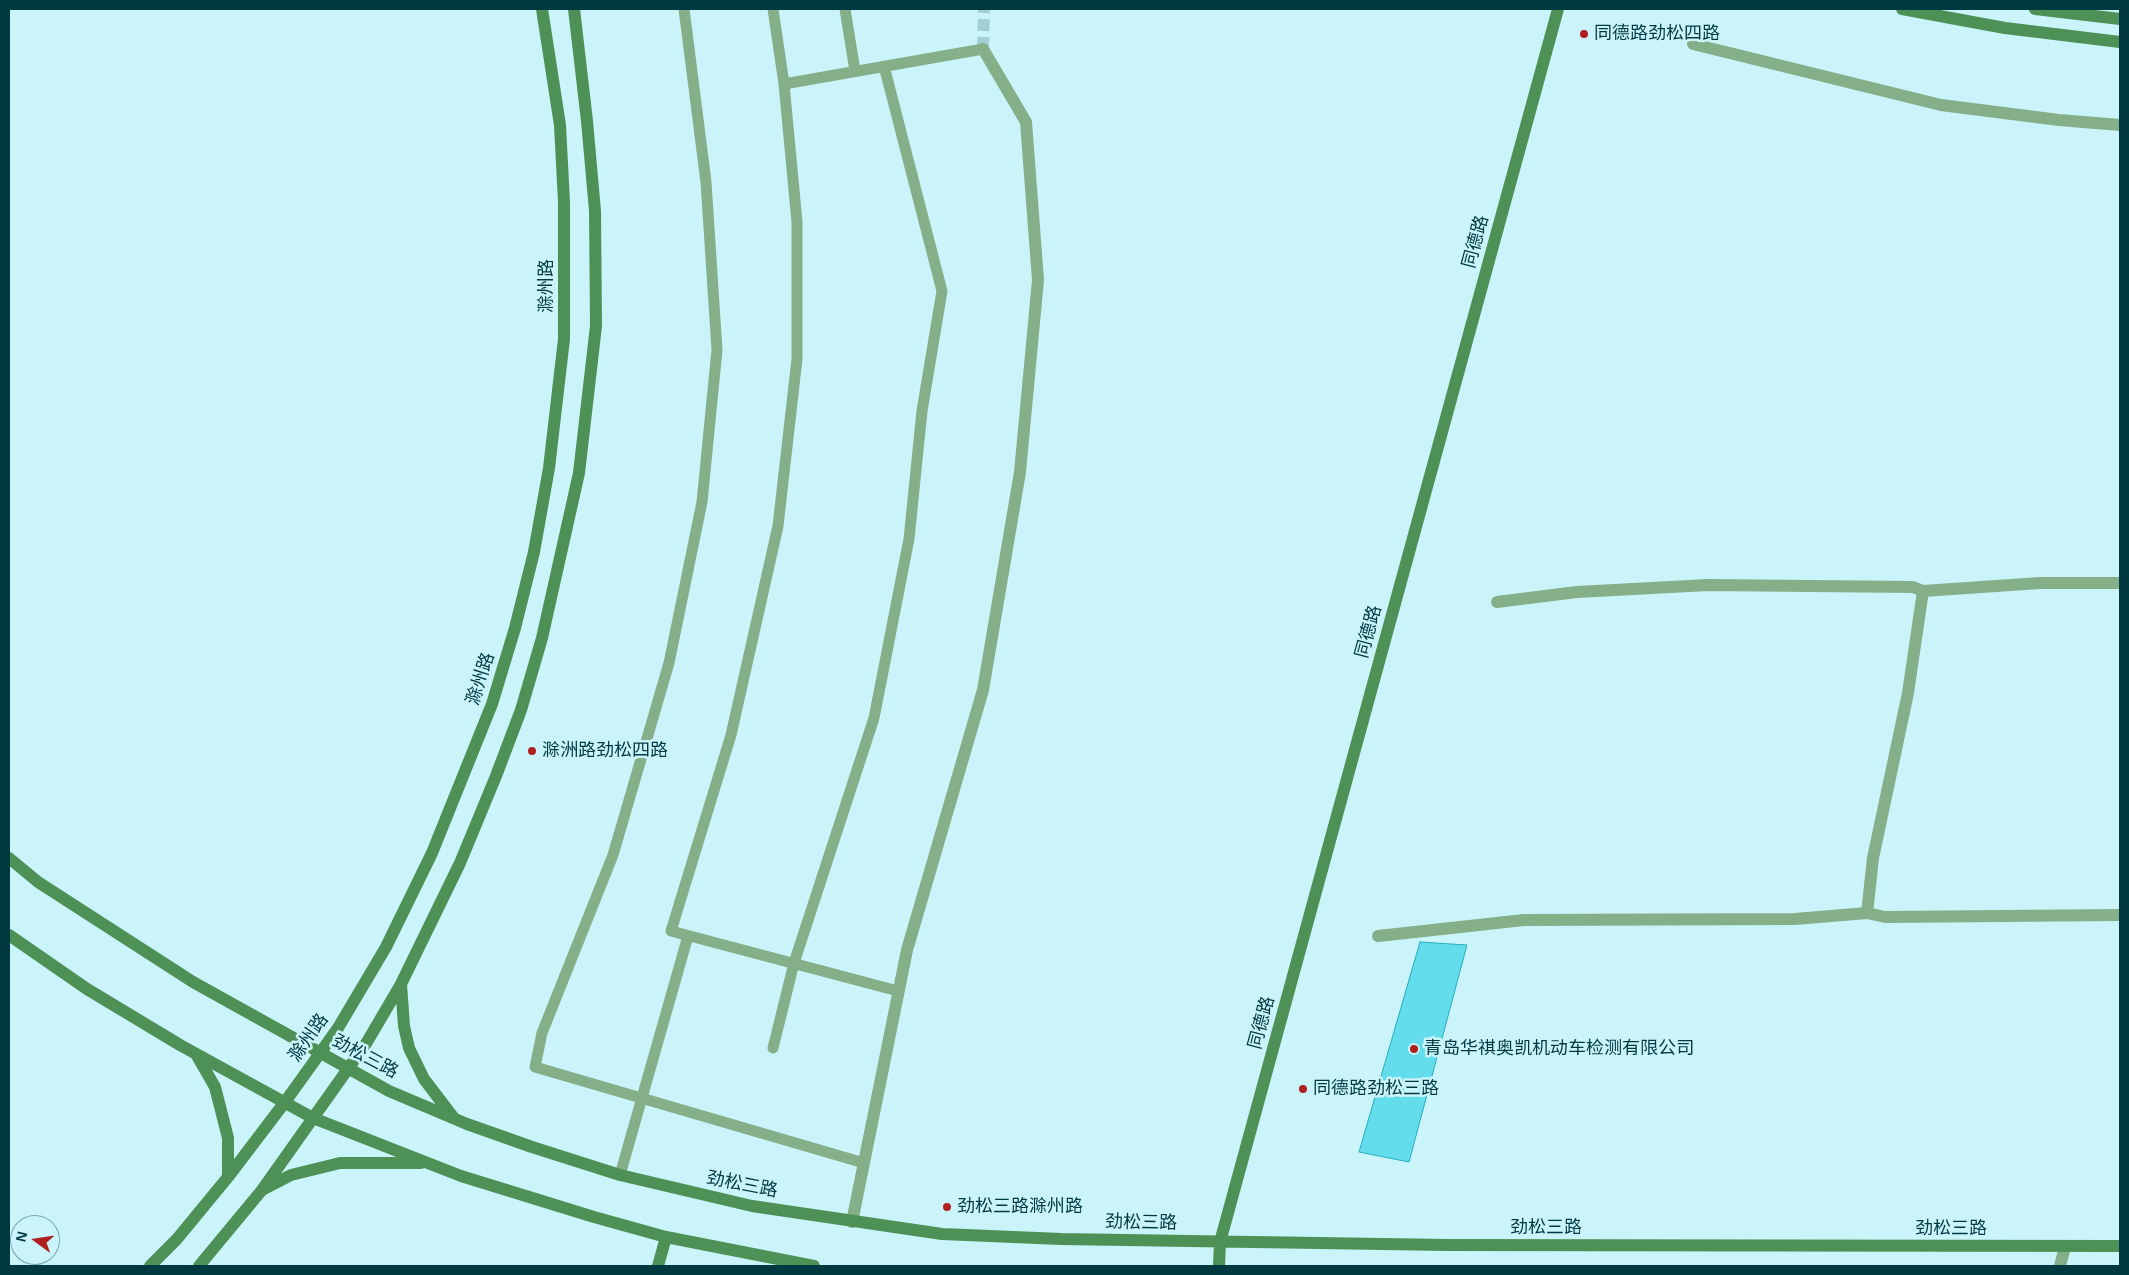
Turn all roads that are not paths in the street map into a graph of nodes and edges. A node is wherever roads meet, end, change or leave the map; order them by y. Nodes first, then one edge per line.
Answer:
1 (542, 9) edge
2 (574, 9) edge
3 (684, 9) edge
4 (774, 9) edge
5 (845, 9) edge
6 (1558, 9) edge
7 (1902, 9) edge
8 (2035, 9) edge
9 (2120, 19) edge
10 (2120, 42) edge
11 (1693, 44) dead end
12 (983, 49) joint
13 (884, 66) junction
14 (855, 71) junction
15 (784, 84) junction
16 (2120, 125) edge
17 (2120, 583) edge
18 (1923, 591) junction
19 (1497, 602) dead end
20 (9, 858) edge
21 (1867, 913) junction
22 (2120, 915) edge
23 (9, 935) edge
24 (688, 936) junction
25 (1378, 936) dead end
26 (794, 963) junction
27 (401, 984) junction
28 (898, 991) junction
29 (773, 1048) dead end
30 (320, 1053) junction
31 (196, 1054) junction
32 (348, 1070) junction
33 (642, 1098) junction
34 (286, 1102) junction
35 (313, 1118) junction
36 (455, 1119) junction
37 (864, 1162) junction
38 (429, 1163) junction
39 (620, 1174) junction
40 (228, 1177) junction
41 (262, 1190) junction
42 (852, 1222) junction
43 (666, 1237) junction
44 (1220, 1242) junction
45 (2065, 1246) junction
46 (2120, 1246) edge
47 (150, 1266) edge
48 (199, 1266) edge
49 (658, 1266) edge
50 (814, 1266) edge
51 (1219, 1266) edge
52 (2060, 1266) edge

1 - 30 main road, 滁州路
2 - 27 main road
3 - 33 lane
4 - 15 lane
5 - 14 lane
6 - 44 main road, 同德路
7 - 10 main road
8 - 9 main road
11 - 16 street
12 - 13 lane
12 - 28 street
13 - 14 lane
13 - 26 lane
14 - 15 lane
15 - 24 lane
17 - 18 street
18 - 19 street
18 - 21 street
20 - 30 main road, 劲松三路
21 - 22 street
21 - 25 street
23 - 31 main road
24 - 26 lane
24 - 33 lane
26 - 28 lane
26 - 29 lane
27 - 32 main road
27 - 36 main road
28 - 37 street
30 - 32 main road, 劲松三路
30 - 34 main road, 滁州路
31 - 34 main road
31 - 40 main road
32 - 35 main road
32 - 36 main road, 劲松三路
33 - 37 lane
33 - 39 lane
34 - 35 main road
34 - 40 main road, 滁州路
35 - 38 main road
35 - 41 main road
36 - 39 main road, 劲松三路
37 - 42 street
38 - 41 main road
38 - 43 main road
39 - 42 main road, 劲松三路
40 - 47 main road, 滁州路
41 - 48 main road
42 - 44 main road, 劲松三路
43 - 49 main road
43 - 50 main road
44 - 45 main road, 劲松三路
44 - 51 main road, 同德路
45 - 46 main road, 劲松三路
45 - 52 street

